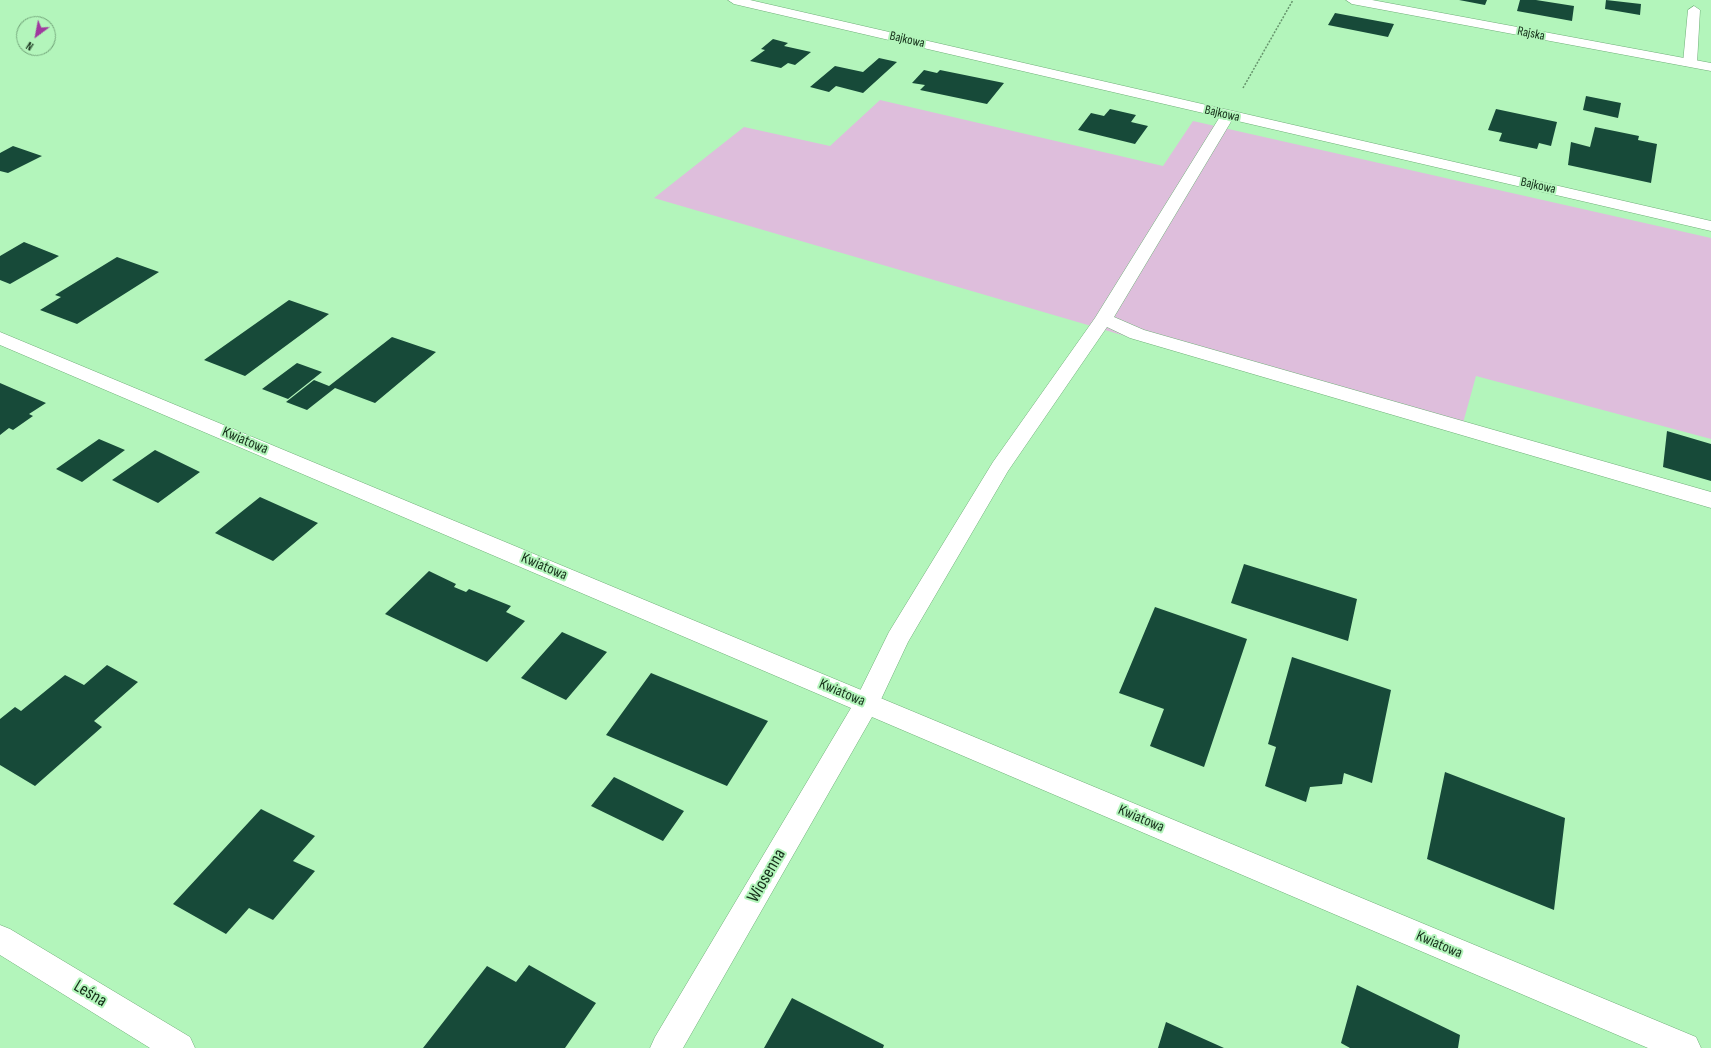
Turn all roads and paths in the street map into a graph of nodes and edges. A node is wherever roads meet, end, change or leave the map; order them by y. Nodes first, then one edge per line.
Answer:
1 (734, 0) edge
2 (1293, 0) edge
3 (1352, 0) edge
4 (1694, 10) dead end
5 (1690, 63) junction
6 (1711, 67) edge
7 (1228, 115) junction
8 (1711, 226) edge
9 (1104, 320) junction
10 (0, 338) edge
11 (1711, 500) edge
12 (867, 703) junction
13 (0, 939) edge
14 (179, 1048) edge
15 (666, 1048) edge
16 (1684, 1048) edge

1 - 7 street, Bajkowa
2 - 7 path
3 - 5 street, Rajska
4 - 5 street
5 - 6 street, Rajska
7 - 8 street, Bajkowa
7 - 9 street, Wiosenna
9 - 11 street
9 - 12 street, Wiosenna
10 - 12 street, Kwiatowa
12 - 15 street, Wiosenna
12 - 16 street, Kwiatowa
13 - 14 street, Leśna

